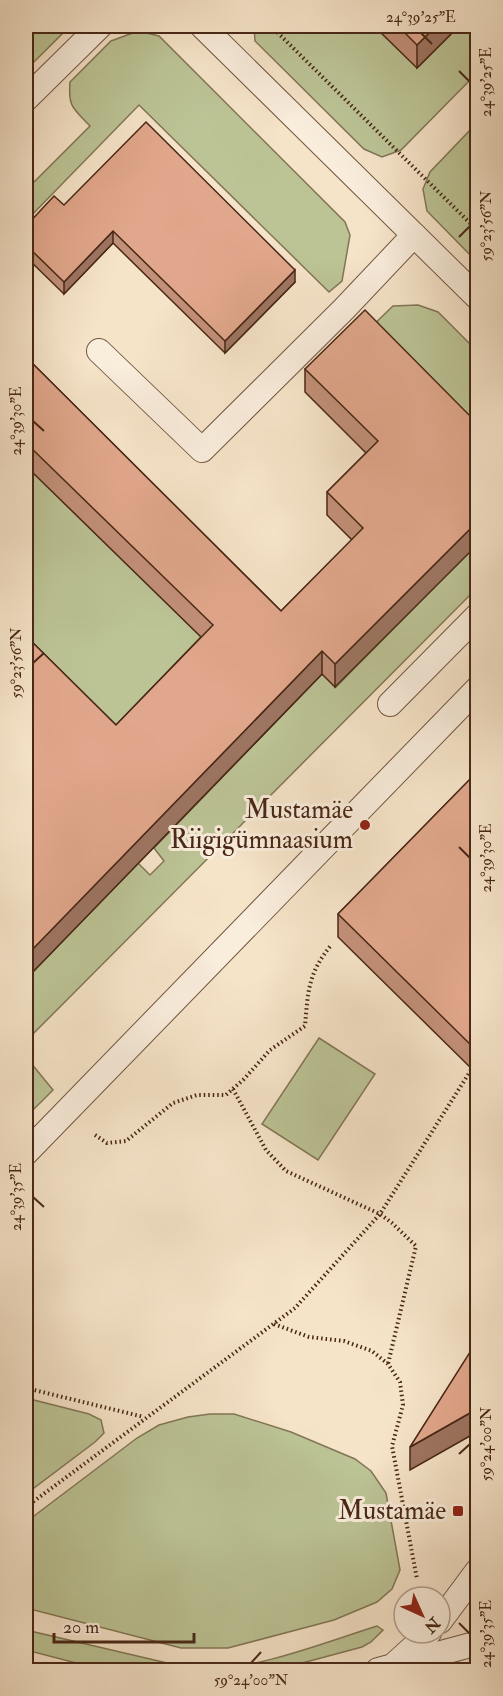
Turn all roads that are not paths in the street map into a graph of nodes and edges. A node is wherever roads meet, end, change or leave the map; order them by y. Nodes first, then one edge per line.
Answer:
1 (100, 26) edge
2 (202, 26) edge
3 (26, 99) edge
4 (414, 235) junction
5 (477, 298) edge
6 (99, 351) dead end
7 (477, 615) edge
8 (477, 688) edge
9 (390, 704) dead end
10 (26, 1153) edge
11 (477, 1570) edge
12 (452, 1604) edge
13 (477, 1643) edge
14 (414, 1645) edge
15 (386, 1668) edge

1 - 3 lane
2 - 4 lane
4 - 5 lane
4 - 6 lane
7 - 9 lane
8 - 10 lane
11 - 12 lane
13 - 15 lane
14 - 15 lane

